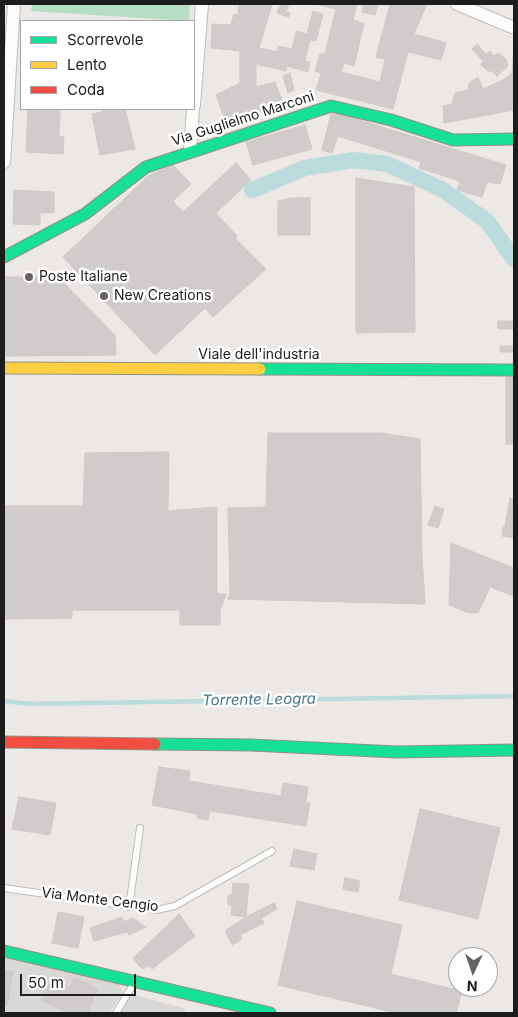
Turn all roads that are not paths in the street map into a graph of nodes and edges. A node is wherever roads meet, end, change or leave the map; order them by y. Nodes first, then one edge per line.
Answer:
1 (14, 4) edge
2 (202, 4) edge
3 (457, 4) edge
4 (512, 27) dead end
5 (195, 92) edge
6 (194, 110) edge
7 (514, 139) edge
8 (190, 152) junction
9 (4, 162) edge
10 (4, 257) edge
11 (4, 368) edge
12 (514, 370) edge
13 (4, 742) edge
14 (514, 750) edge
15 (140, 828) dead end
16 (272, 851) dead end
17 (4, 888) edge
18 (130, 907) junction
19 (4, 951) edge
20 (134, 983) junction
21 (222, 1008) edge
22 (116, 1013) edge
23 (270, 1013) edge

1 - 9 street
2 - 5 street
3 - 4 street
6 - 8 street
7 - 8 street, Via Guglielmo Marconi
8 - 10 street, Via Guglielmo Marconi
11 - 12 street, Viale dell'industria
13 - 14 street
15 - 18 lane
16 - 18 lane, Via Monte Cengio
17 - 18 lane, Via Monte Cengio
19 - 20 street
20 - 21 street
20 - 22 lane
21 - 23 street

